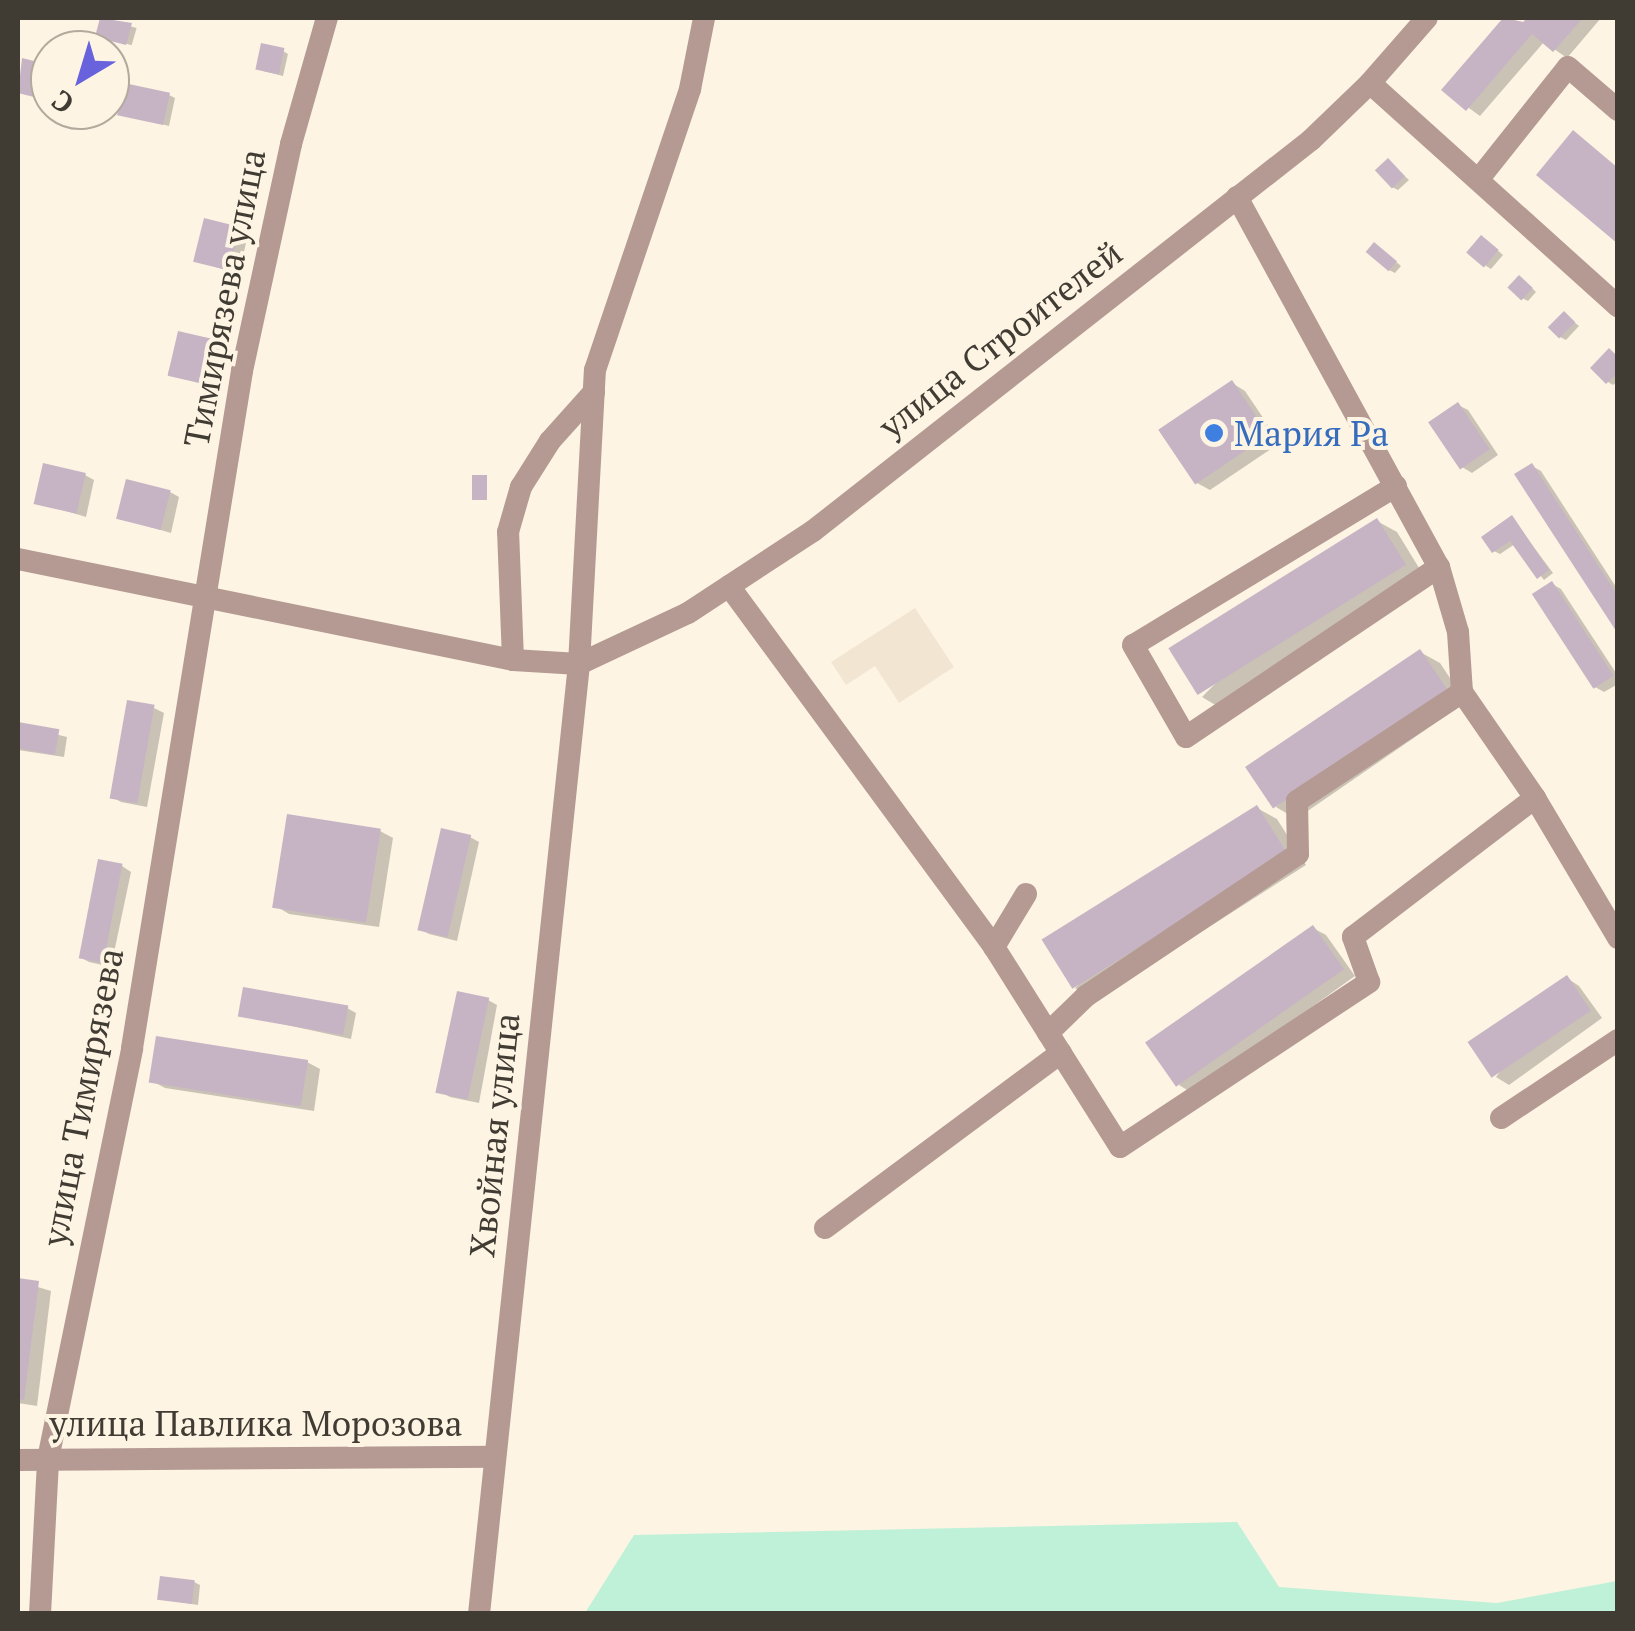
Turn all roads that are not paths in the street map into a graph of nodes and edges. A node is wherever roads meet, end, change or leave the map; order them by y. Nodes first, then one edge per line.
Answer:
1 (327, 18) edge
2 (704, 18) edge
3 (1427, 18) edge
4 (1370, 83) junction
5 (1618, 110) edge
6 (1478, 180) junction
7 (1236, 197) junction
8 (1618, 306) edge
9 (594, 392) junction
10 (1396, 486) junction
11 (18, 559) edge
12 (1439, 566) junction
13 (728, 586) junction
14 (205, 596) junction
15 (513, 660) junction
16 (578, 664) junction
17 (1462, 692) junction
18 (1535, 798) junction
19 (1026, 894) dead end
20 (1618, 938) edge
21 (994, 947) junction
22 (1618, 1040) edge
23 (1054, 1043) junction
24 (1502, 1118) dead end
25 (825, 1228) dead end
26 (48, 1458) junction
27 (495, 1458) junction
28 (18, 1460) edge
29 (40, 1614) edge
30 (479, 1614) edge

1 - 14 street, Тимирязева улица
2 - 9 street, Хвойная улица
3 - 4 street, улица Строителей
4 - 6 street
4 - 7 street, улица Строителей
5 - 6 street
6 - 8 street
7 - 10 street
7 - 13 street, улица Строителей
9 - 15 street
9 - 16 street, Хвойная улица
10 - 12 street
10 - 12 street
11 - 14 street
12 - 17 street
13 - 16 street, улица Строителей
13 - 21 street
14 - 15 street
14 - 26 street, улица Тимирязева
15 - 16 street
16 - 27 street, Хвойная улица
17 - 18 street
17 - 23 street
18 - 20 street
18 - 23 street
19 - 21 street
21 - 23 street
22 - 24 street
23 - 25 street
26 - 27 street, улица Павлика Морозова
26 - 28 street, улица Павлика Морозова
26 - 29 street, улица Тимирязева
27 - 30 street, Хвойная улица

